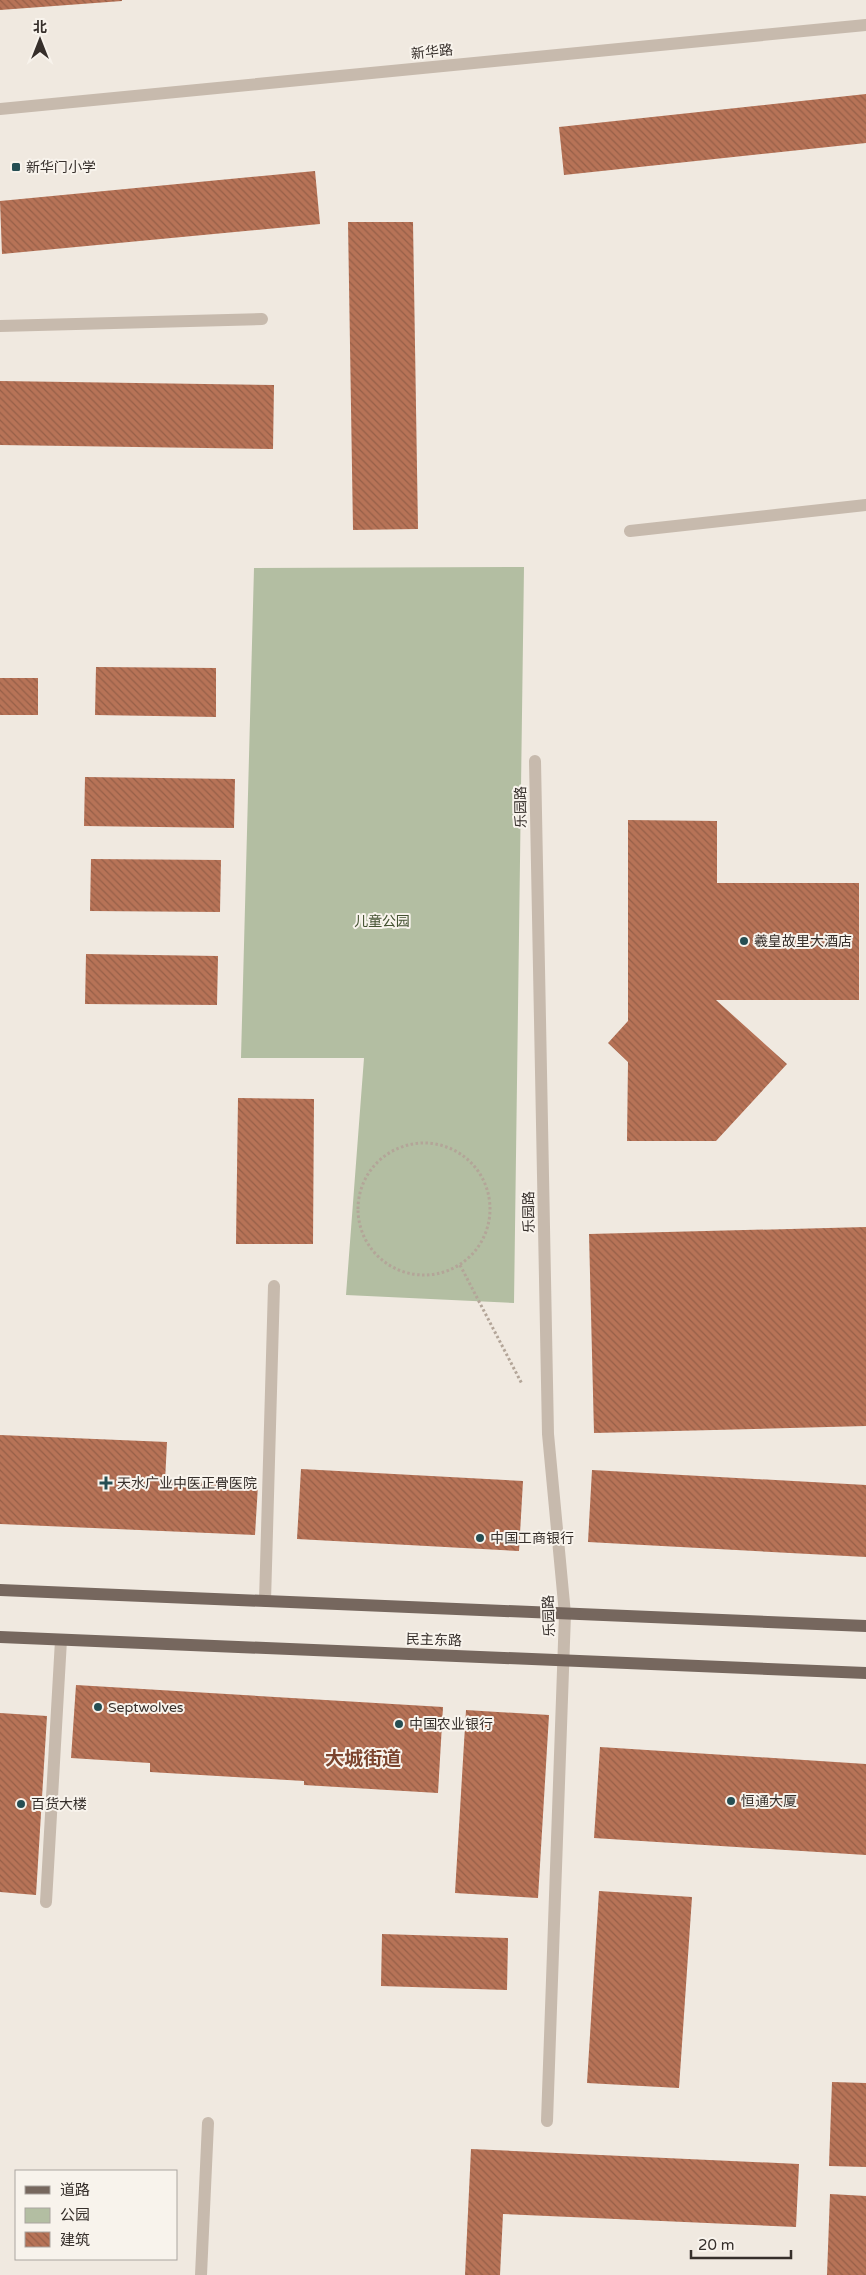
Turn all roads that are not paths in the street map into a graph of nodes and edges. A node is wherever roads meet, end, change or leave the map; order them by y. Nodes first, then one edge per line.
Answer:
1 (866, 25) edge
2 (0, 109) edge
3 (262, 319) dead end
4 (0, 326) edge
5 (866, 505) edge
6 (630, 531) dead end
7 (535, 761) dead end
8 (274, 1286) dead end
9 (0, 1590) edge
10 (265, 1601) junction
11 (565, 1614) junction
12 (866, 1626) edge
13 (0, 1637) edge
14 (61, 1640) junction
15 (564, 1661) junction
16 (866, 1673) edge
17 (46, 1902) dead end
18 (547, 2121) dead end
19 (208, 2124) dead end
20 (201, 2275) edge

1 - 2 street, 新华路
3 - 4 street
5 - 6 street
7 - 11 street, 乐园路
8 - 10 street
9 - 10 main road
10 - 11 main road
11 - 12 main road
11 - 15 street, 乐园路
13 - 14 main road, 民主东路
14 - 15 main road, 民主东路
14 - 17 street
15 - 16 main road, 民主东路
15 - 18 street, 乐园路
19 - 20 street

